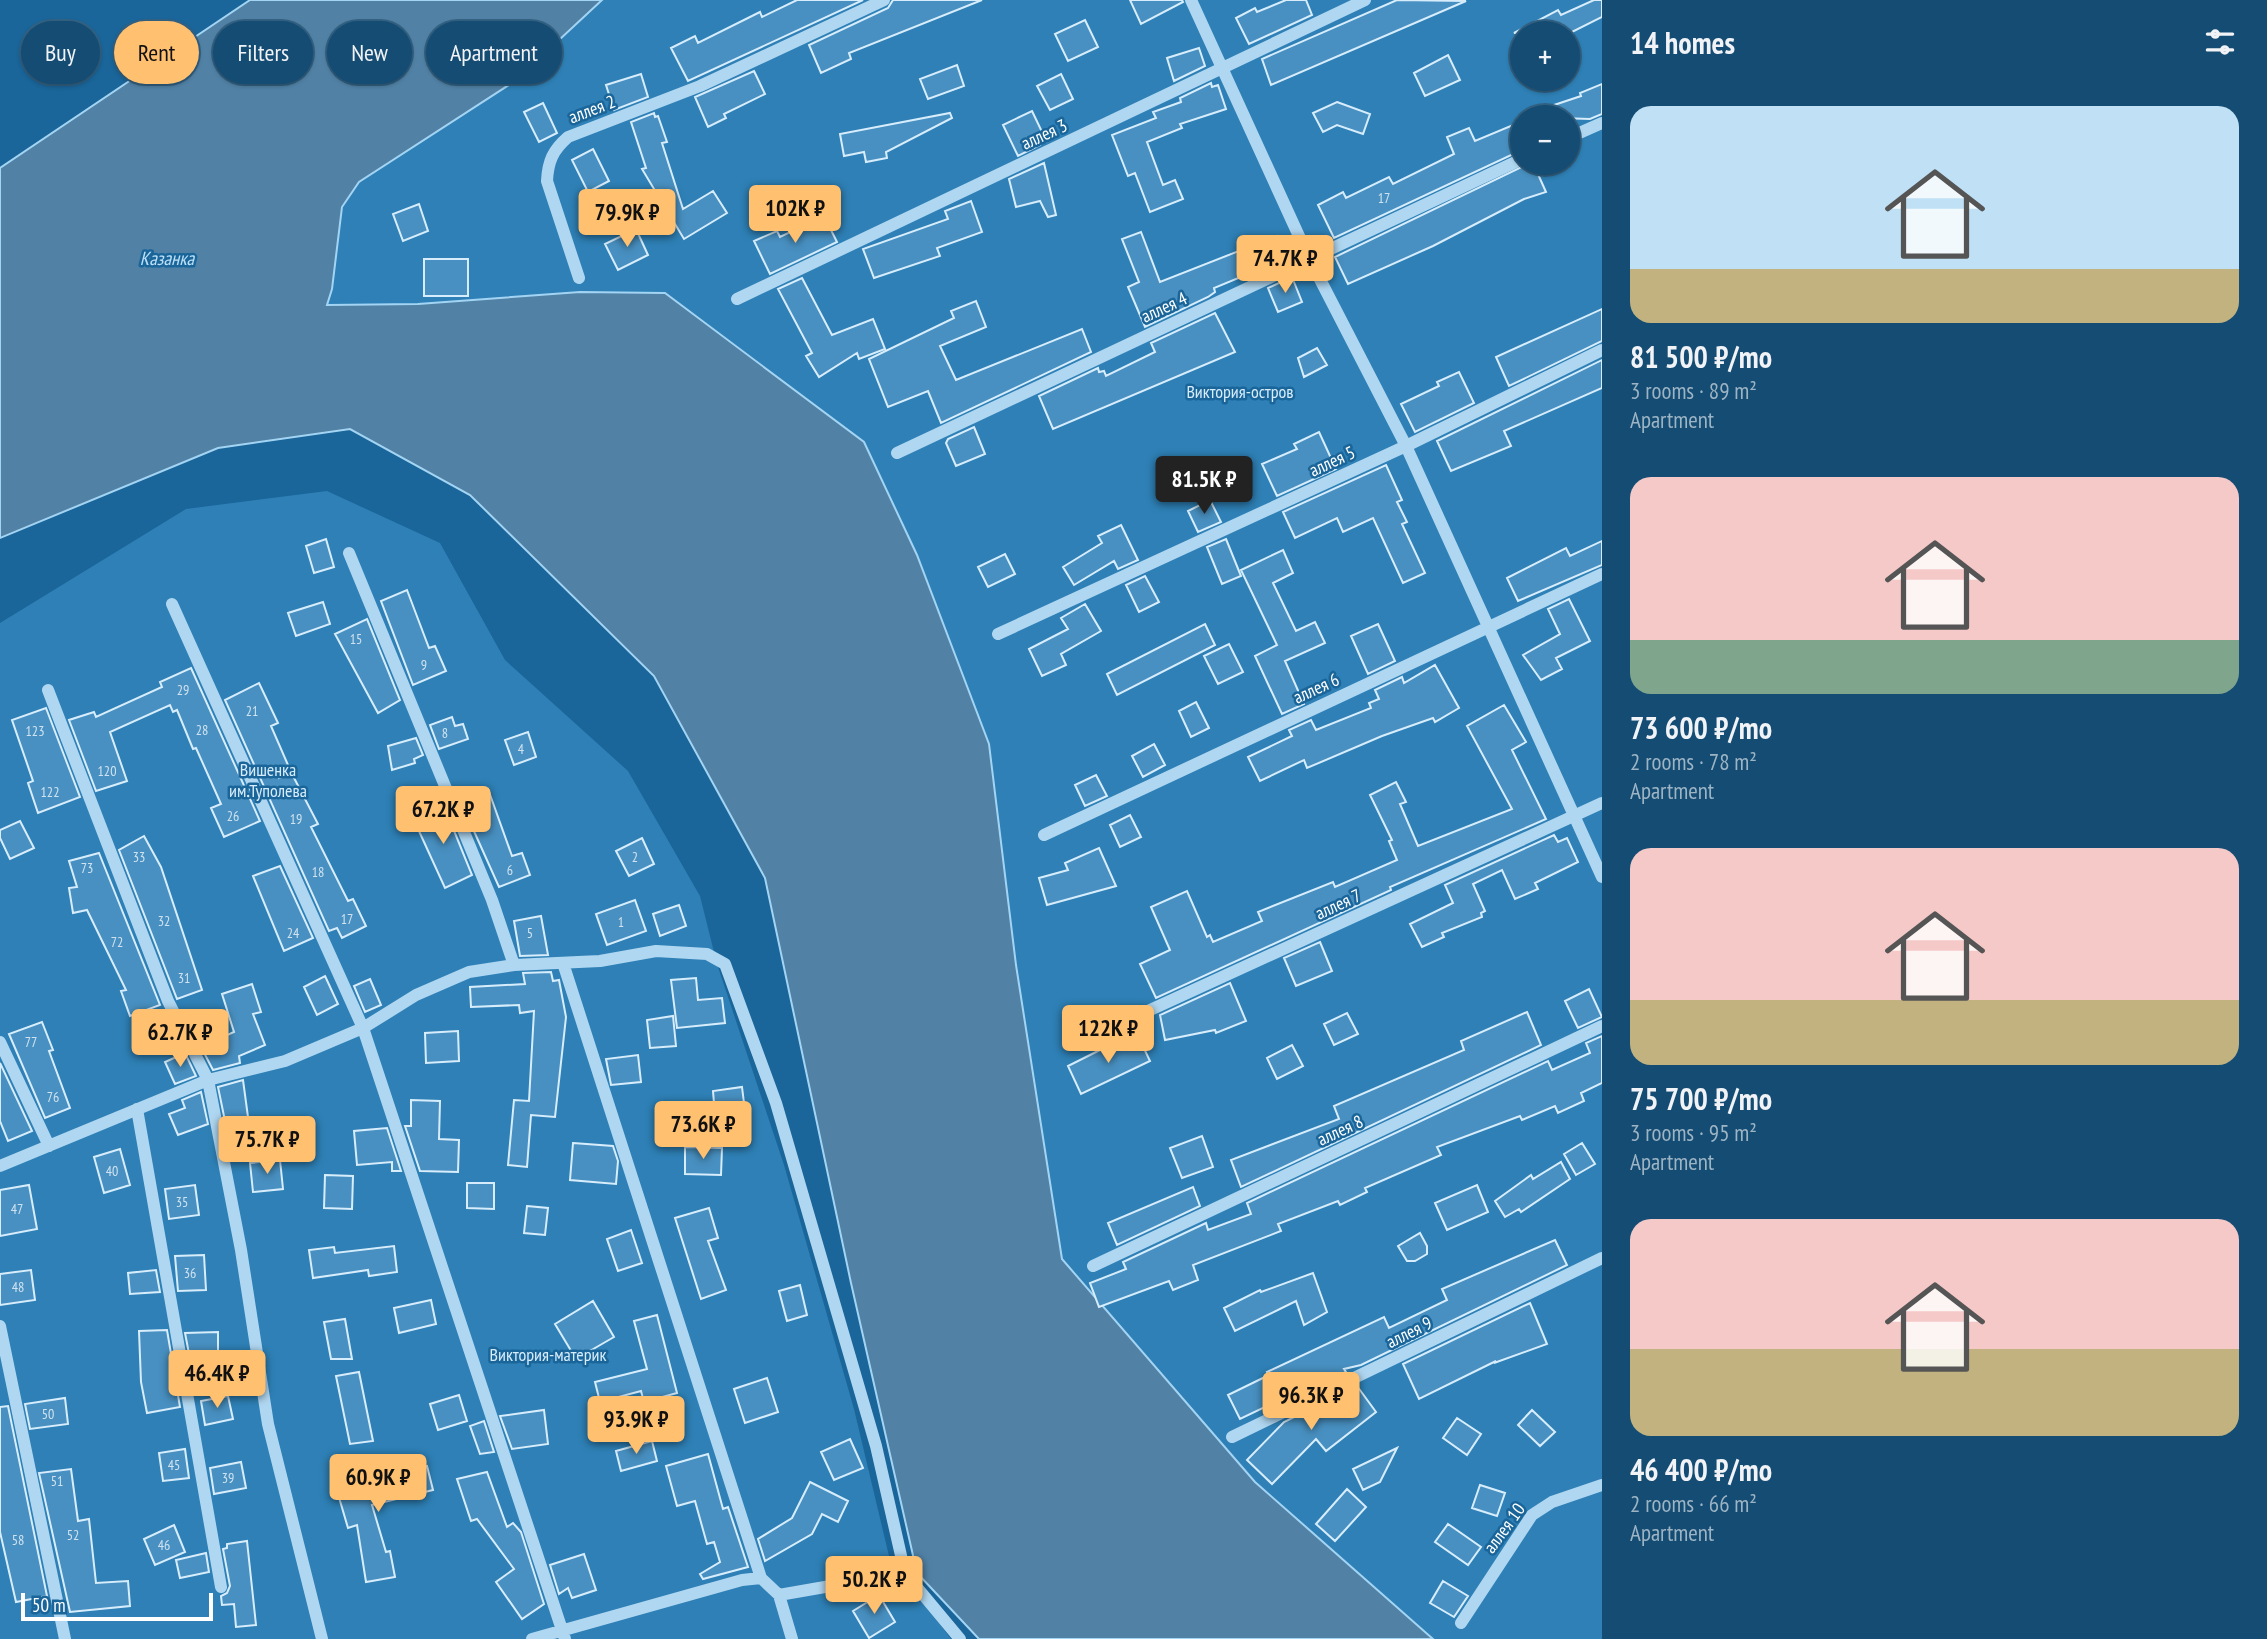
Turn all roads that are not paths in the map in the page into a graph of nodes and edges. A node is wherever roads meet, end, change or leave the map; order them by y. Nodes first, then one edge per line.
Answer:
1 (884, 0) edge
2 (1191, 0) edge
3 (1365, 0) edge
4 (1222, 68) junction
5 (1602, 123) edge
6 (1580, 133) edge
7 (1510, 165) edge
8 (1309, 258) junction
9 (579, 278) dead end
10 (737, 299) dead end
11 (1602, 350) edge
12 (1406, 446) junction
13 (897, 453) dead end
14 (349, 553) dead end
15 (1602, 574) edge
16 (172, 604) dead end
17 (1489, 626) junction
18 (998, 634) dead end
19 (48, 690) dead end
20 (1602, 803) edge
21 (1573, 816) junction
22 (1044, 835) dead end
23 (1602, 877) edge
24 (563, 963) junction
25 (514, 965) junction
26 (1602, 1026) edge
27 (363, 1028) junction
28 (1089, 1038) dead end
29 (0, 1042) edge
30 (208, 1080) junction
31 (137, 1109) junction
32 (49, 1146) junction
33 (0, 1166) edge
34 (1602, 1258) edge
35 (1093, 1266) dead end
36 (0, 1326) edge
37 (1232, 1437) dead end
38 (1602, 1485) edge
39 (905, 1573) junction
40 (761, 1578) junction
41 (221, 1587) dead end
42 (779, 1595) junction
43 (1461, 1623) dead end
44 (564, 1634) edge
45 (65, 1639) edge
46 (322, 1639) edge
47 (532, 1639) edge
48 (792, 1639) edge
49 (960, 1639) edge

1 - 9 lane, аллея 2
2 - 4 lane
3 - 4 lane, аллея 3
4 - 8 lane
4 - 10 lane, аллея 3
5 - 6 lane
7 - 8 lane, аллея 4
8 - 12 lane
8 - 13 lane, аллея 4
11 - 12 lane, аллея 5
12 - 17 lane
12 - 18 lane, аллея 5
14 - 25 lane
15 - 17 lane, аллея 6
16 - 27 lane
17 - 21 lane
17 - 22 lane, аллея 6
19 - 30 lane
20 - 21 lane, аллея 7
21 - 23 lane
21 - 28 lane, аллея 7
24 - 25 lane
24 - 39 lane
24 - 40 lane
25 - 27 lane
26 - 35 lane, аллея 8
27 - 30 lane
27 - 44 lane
29 - 32 lane
30 - 31 lane
30 - 46 lane
31 - 32 lane
31 - 41 lane
32 - 33 lane
34 - 37 lane, аллея 9
36 - 45 lane
38 - 43 lane, аллея 10
39 - 42 lane
39 - 49 lane
40 - 42 lane
40 - 44 lane
42 - 48 lane
44 - 47 lane

